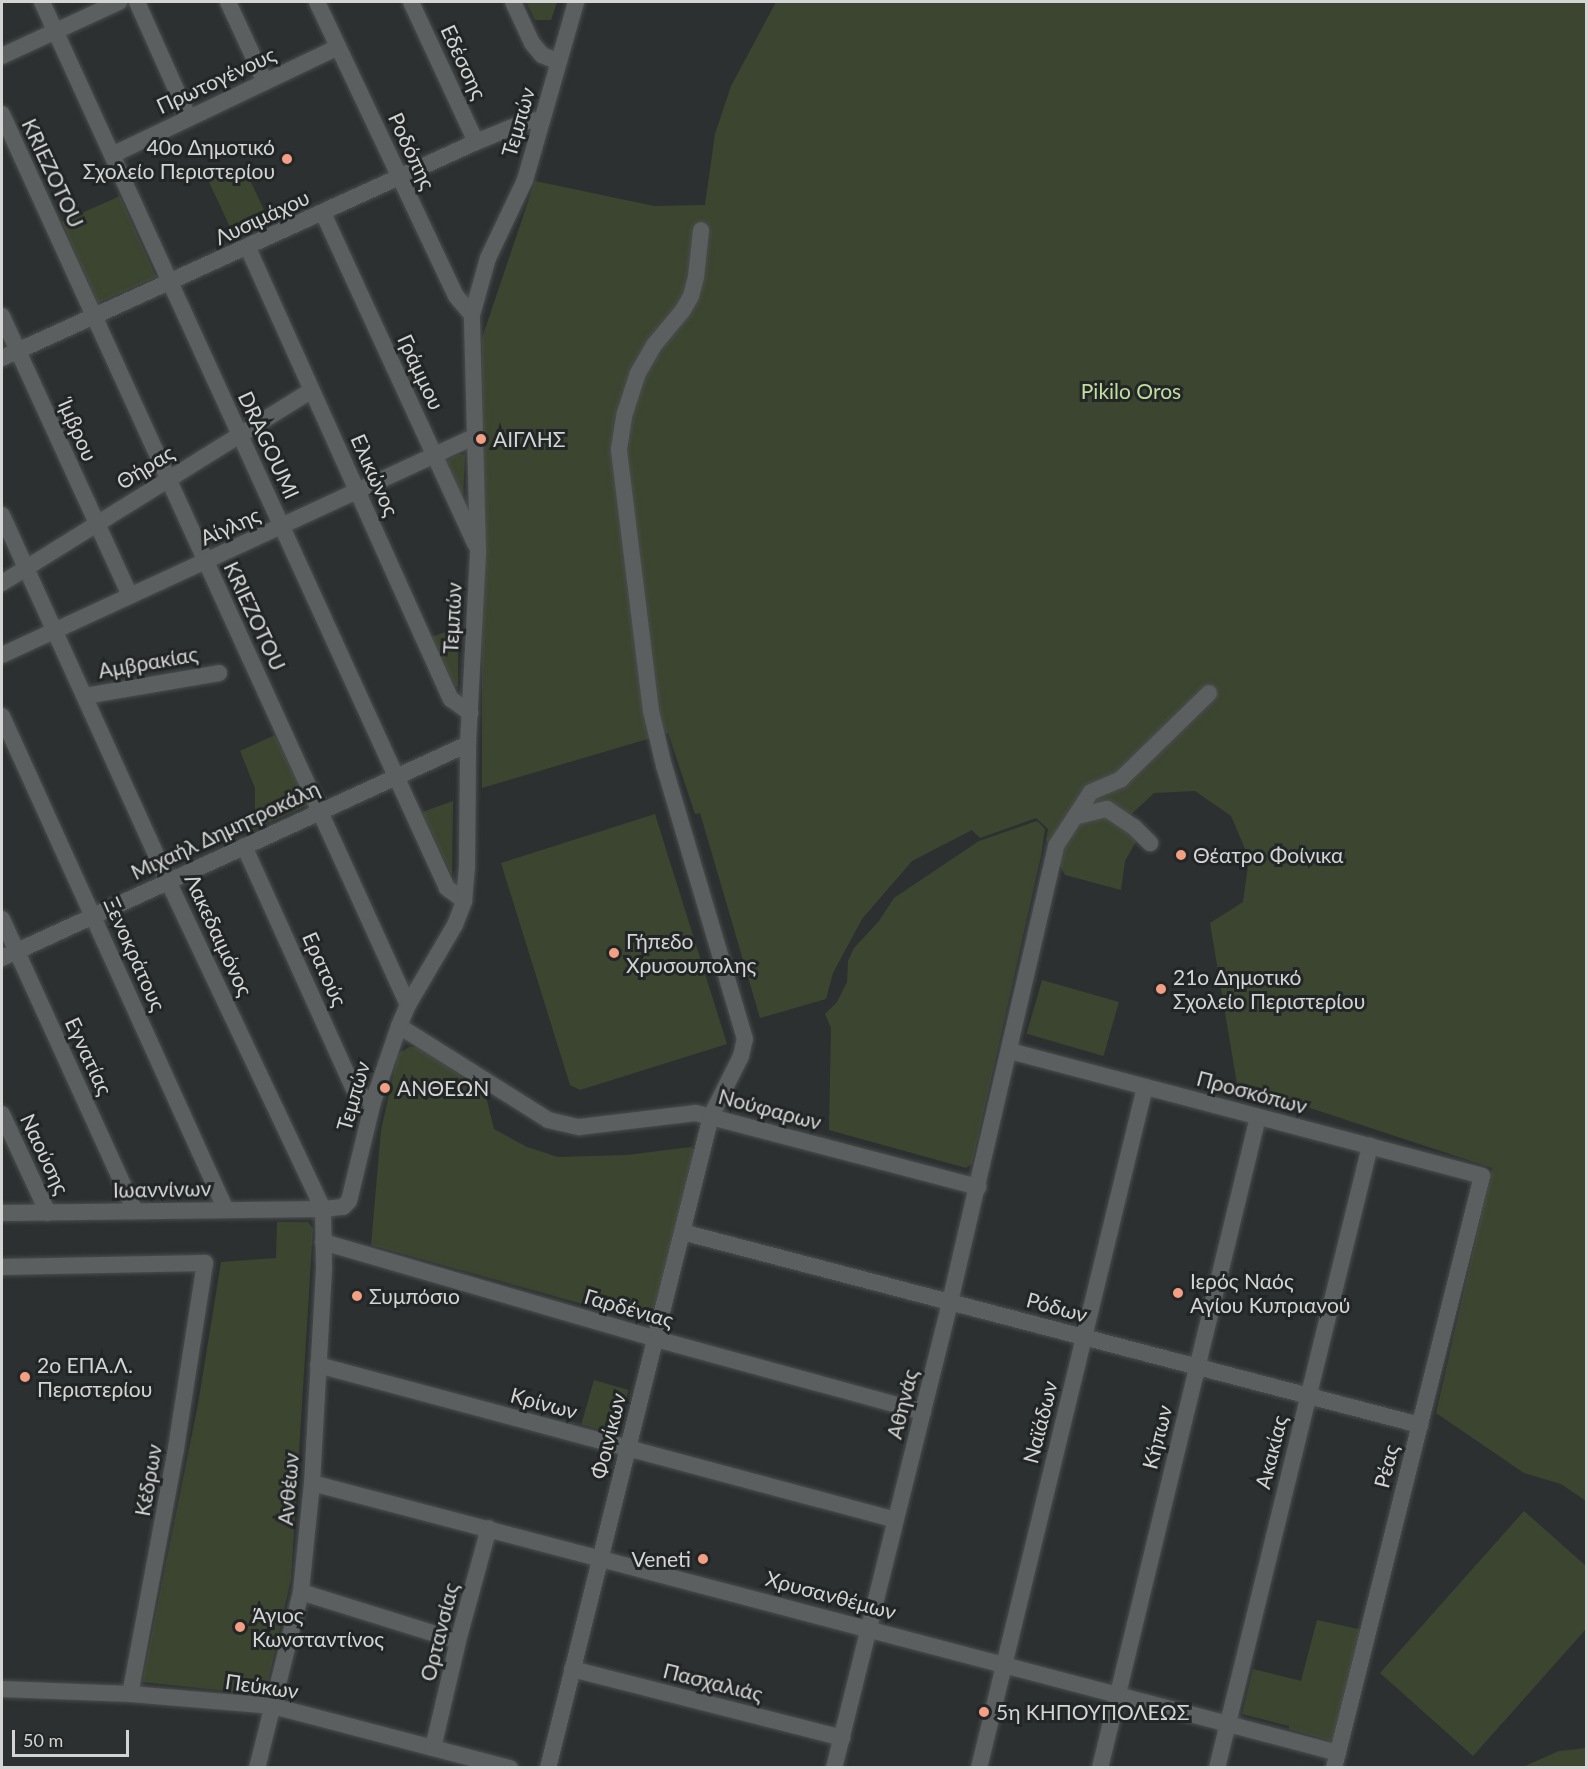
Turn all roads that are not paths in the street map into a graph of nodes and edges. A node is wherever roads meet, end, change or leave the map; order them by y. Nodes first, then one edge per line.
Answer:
1 (42, 2) edge
2 (119, 2) edge
3 (137, 2) edge
4 (228, 2) edge
5 (317, 2) edge
6 (411, 2) edge
7 (513, 2) edge
8 (576, 2) edge
9 (56, 32) junction
10 (338, 47) junction
11 (2, 56) edge
12 (559, 62) junction
13 (265, 82) junction
14 (2, 114) edge
15 (189, 118) junction
16 (542, 120) junction
17 (476, 142) junction
18 (114, 154) junction
19 (399, 177) junction
20 (323, 213) junction
21 (701, 230) dead end
22 (248, 248) junction
23 (171, 283) junction
24 (472, 315) junction
25 (2, 316) edge
26 (95, 317) junction
27 (18, 352) junction
28 (2, 358) edge
29 (312, 390) junction
30 (239, 436) junction
31 (476, 436) junction
32 (435, 455) junction
33 (168, 479) junction
34 (357, 492) junction
35 (2, 515) edge
36 (96, 524) junction
37 (282, 527) junction
38 (478, 550) junction
39 (205, 562) junction
40 (26, 567) junction
41 (2, 583) edge
42 (129, 594) junction
43 (54, 630) junction
44 (2, 655) edge
45 (219, 673) dead end
46 (1209, 693) dead end
47 (85, 696) junction
48 (470, 713) junction
49 (3, 724) edge
50 (468, 744) junction
51 (396, 777) junction
52 (1121, 779) junction
53 (1107, 809) junction
54 (320, 812) junction
55 (1078, 816) junction
56 (1150, 843) dead end
57 (244, 846) junction
58 (168, 881) junction
59 (464, 901) junction
60 (93, 916) junction
61 (2, 919) edge
62 (9, 954) edge
63 (408, 1005) junction
64 (399, 1026) junction
65 (1010, 1051) junction
66 (1145, 1087) junction
67 (373, 1102) junction
68 (2, 1114) edge
69 (711, 1116) junction
70 (1258, 1117) junction
71 (1370, 1146) junction
72 (1482, 1176) joint
73 (978, 1187) junction
74 (323, 1209) junction
75 (226, 1210) junction
76 (135, 1211) junction
77 (2, 1213) edge
78 (48, 1213) junction
79 (682, 1232) junction
80 (323, 1242) junction
81 (2, 1267) edge
82 (951, 1302) junction
83 (1084, 1337) junction
84 (656, 1339) junction
85 (318, 1365) junction
86 (1197, 1367) junction
87 (1308, 1396) junction
88 (923, 1412) junction
89 (1420, 1425) junction
90 (628, 1449) junction
91 (312, 1483) junction
92 (896, 1520) junction
93 (489, 1528) junction
94 (600, 1557) junction
95 (301, 1592) junction
96 (869, 1628) junction
97 (458, 1641) junction
98 (1004, 1665) junction
99 (572, 1669) junction
100 (2, 1689) edge
101 (130, 1694) junction
102 (1118, 1694) junction
103 (273, 1706) junction
104 (1229, 1723) junction
105 (842, 1738) junction
106 (433, 1748) junction
107 (1336, 1760) edge
108 (256, 1767) edge
109 (510, 1767) edge
110 (548, 1767) edge
111 (834, 1767) edge
112 (979, 1767) edge
113 (1100, 1767) edge
114 (1217, 1767) edge

1 - 9 street, DRAGOUMI
2 - 9 street
3 - 15 street
4 - 13 street
5 - 10 street, Ροδόπης
6 - 17 street, Εδέσσης
7 - 12 street
8 - 12 street, Τεμπών
9 - 11 street
9 - 18 street, DRAGOUMI
10 - 13 street, Πρωτογένους
10 - 19 street, Ροδόπης
12 - 16 street, Τεμπών
13 - 15 street, Πρωτογένους
14 - 26 street, KRIEZOTOU
15 - 18 street, Πρωτογένους
16 - 17 street, Λυσιμάχου
16 - 24 street, Τεμπών
17 - 19 street, Λυσιμάχου
18 - 23 street, DRAGOUMI
19 - 20 street, Λυσιμάχου
19 - 24 street, Ροδόπης
20 - 22 street, Λυσιμάχου
20 - 32 street, Γράμμου
21 - 69 street, Φοινίκων
22 - 23 street, Λυσιμάχου
22 - 29 street, Ελικώνος
23 - 26 street, Λυσιμάχου
23 - 30 street, DRAGOUMI
24 - 31 street, Τεμπών
25 - 27 street, Ίμβρου
26 - 27 street, Λυσιμάχου
26 - 33 street, KRIEZOTOU
27 - 28 street, Λυσιμάχου
27 - 36 street, Ίμβρου
29 - 30 street, Θήρας
29 - 34 street, Ελικώνος
30 - 33 street, Θήρας
30 - 37 street, DRAGOUMI
31 - 32 street, Αίγλης
31 - 38 street, Τεμπών
32 - 34 street, Αίγλης
32 - 38 street, Γράμμου
33 - 36 street, Θήρας
33 - 39 street, KRIEZOTOU
34 - 37 street, Αίγλης
34 - 48 street, Ελικώνος
35 - 40 street, Λακεδαιμόνος
36 - 40 street, Θήρας
36 - 42 street, Ίμβρου
37 - 39 street, Αίγλης
37 - 51 street, DRAGOUMI
38 - 48 street, Τεμπών
39 - 42 street, Αίγλης
39 - 54 street, KRIEZOTOU
40 - 41 street, Θήρας
40 - 43 street, Λακεδαιμόνος
42 - 43 street, Αίγλης
43 - 44 street, Αίγλης
43 - 47 street, Λακεδαιμόνος
45 - 47 street, Αμβρακίας
46 - 52 street
47 - 58 street, Λακεδαιμόνος
48 - 50 street, Τεμπών
49 - 60 street, Ξενοκράτους
50 - 51 street, Μιχαήλ Δημητροκάλη
50 - 59 street, Τεμπών
51 - 54 street, Μιχαήλ Δημητροκάλη
51 - 59 street, DRAGOUMI
52 - 53 street
52 - 55 street, Αθηνάς
53 - 55 street
53 - 56 street
54 - 57 street, Μιχαήλ Δημητροκάλη
54 - 63 street, KRIEZOTOU
55 - 65 street, Αθηνάς
57 - 58 street, Μιχαήλ Δημητροκάλη
57 - 67 street, Ερατούς
58 - 60 street, Μιχαήλ Δημητροκάλη
58 - 74 street, Λακεδαιμόνος
59 - 63 street, Τεμπών
60 - 62 street, Μιχαήλ Δημητροκάλη
60 - 75 street, Ξενοκράτους
61 - 62 street, Εγνατίας
62 - 76 street, Εγνατίας
63 - 64 street, Τεμπών
64 - 67 street, Τεμπών
64 - 69 street, Νούφαρων
65 - 66 street, Προσκόπων
65 - 73 street, Αθηνάς
66 - 70 street, Προσκόπων
66 - 83 street, Ναϊάδων
67 - 74 street, Τεμπών
68 - 78 street, Ναούσης
69 - 73 street, Νούφαρων
69 - 79 street, Φοινίκων
70 - 71 street, Προσκόπων
70 - 86 street, Κήπων
71 - 72 street, Προσκόπων
71 - 87 street, Ακακίας
72 - 89 street, Ρέας
73 - 82 street, Αθηνάς
74 - 75 street, Ιωαννίνων
74 - 80 street, Ανθέων
75 - 76 street, Ιωαννίνων
76 - 78 street, Ιωαννίνων
77 - 78 street, Ιωαννίνων
79 - 82 street, Ρόδων
79 - 84 street, Φοινίκων
80 - 84 street, Γαρδένιας
80 - 85 street, Ανθέων
81 - 101 street, Κέδρων
82 - 83 street, Ρόδων
82 - 88 street, Αθηνάς
83 - 86 street, Ρόδων
83 - 98 street, Ναϊάδων
84 - 88 street, Γαρδένιας
84 - 90 street, Φοινίκων
85 - 90 street, Κρίνων
85 - 91 street, Ανθέων
86 - 87 street, Ρόδων
86 - 102 street, Κήπων
87 - 89 street, Ρόδων
87 - 104 street, Ακακίας
88 - 92 street, Αθηνάς
89 - 107 street, Ρέας
90 - 92 street, Κρίνων
90 - 94 street, Φοινίκων
91 - 93 street, Χρυσανθέμων
91 - 95 street, Ανθέων
92 - 96 street, Αθηνάς
93 - 94 street, Χρυσανθέμων
93 - 97 street, Ορτανσίας
94 - 96 street, Χρυσανθέμων
94 - 99 street, Φοινίκων
95 - 97 street
95 - 103 street, Ανθέων
96 - 98 street, Χρυσανθέμων
96 - 105 street, Αθηνάς
97 - 106 street, Ορτανσίας
98 - 102 street, Χρυσανθέμων
98 - 112 street, Ναϊάδων
99 - 105 street, Πασχαλιάς
99 - 110 street, Φοινίκων
100 - 101 street, Πεύκων
101 - 103 street, Πεύκων
102 - 104 street, Χρυσανθέμων
102 - 113 street, Κήπων
103 - 106 street, Πεύκων
103 - 108 street, Ανθέων
104 - 107 street, Χρυσανθέμων
104 - 114 street, Ακακίας
105 - 111 street, Αθηνάς
106 - 109 street, Πεύκων

